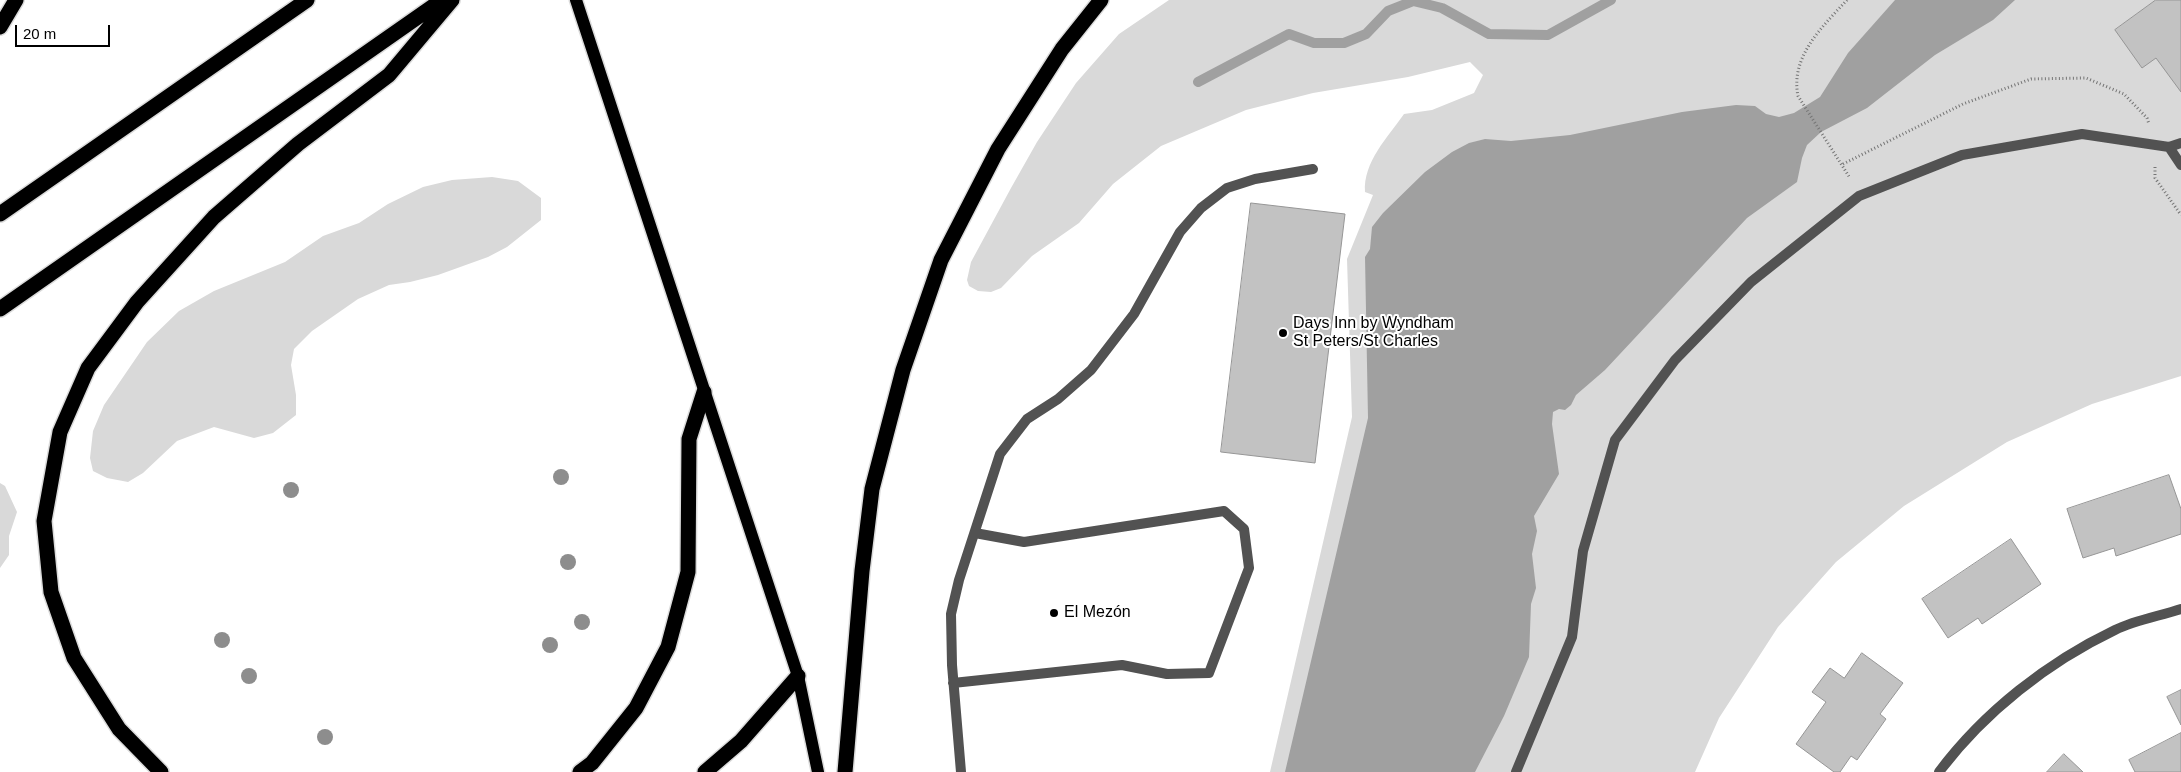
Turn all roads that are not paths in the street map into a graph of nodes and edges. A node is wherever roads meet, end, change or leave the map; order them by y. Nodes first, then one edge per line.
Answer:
1 (16, 0) edge
2 (307, 0) edge
3 (442, 0) edge
4 (452, 0) edge
5 (576, 0) edge
6 (1101, 0) edge
7 (0, 27) edge
8 (2181, 143) edge
9 (2169, 147) junction
10 (2181, 165) edge
11 (1313, 169) dead end
12 (0, 214) edge
13 (0, 309) edge
14 (704, 392) junction
15 (975, 533) junction
16 (2181, 609) edge
17 (798, 676) junction
18 (953, 683) junction
19 (161, 772) edge
20 (580, 772) edge
21 (705, 772) edge
22 (818, 772) edge
23 (845, 772) edge
24 (961, 772) edge
25 (1516, 772) edge
26 (1939, 772) edge

1 - 7 highway
2 - 12 highway
3 - 13 highway
4 - 19 highway
5 - 14 main road
6 - 23 highway
8 - 9 street
9 - 10 street
9 - 25 street
11 - 15 street
14 - 17 main road
14 - 20 highway
15 - 18 street
15 - 18 street
16 - 26 street
17 - 21 highway
17 - 22 main road
18 - 24 street

